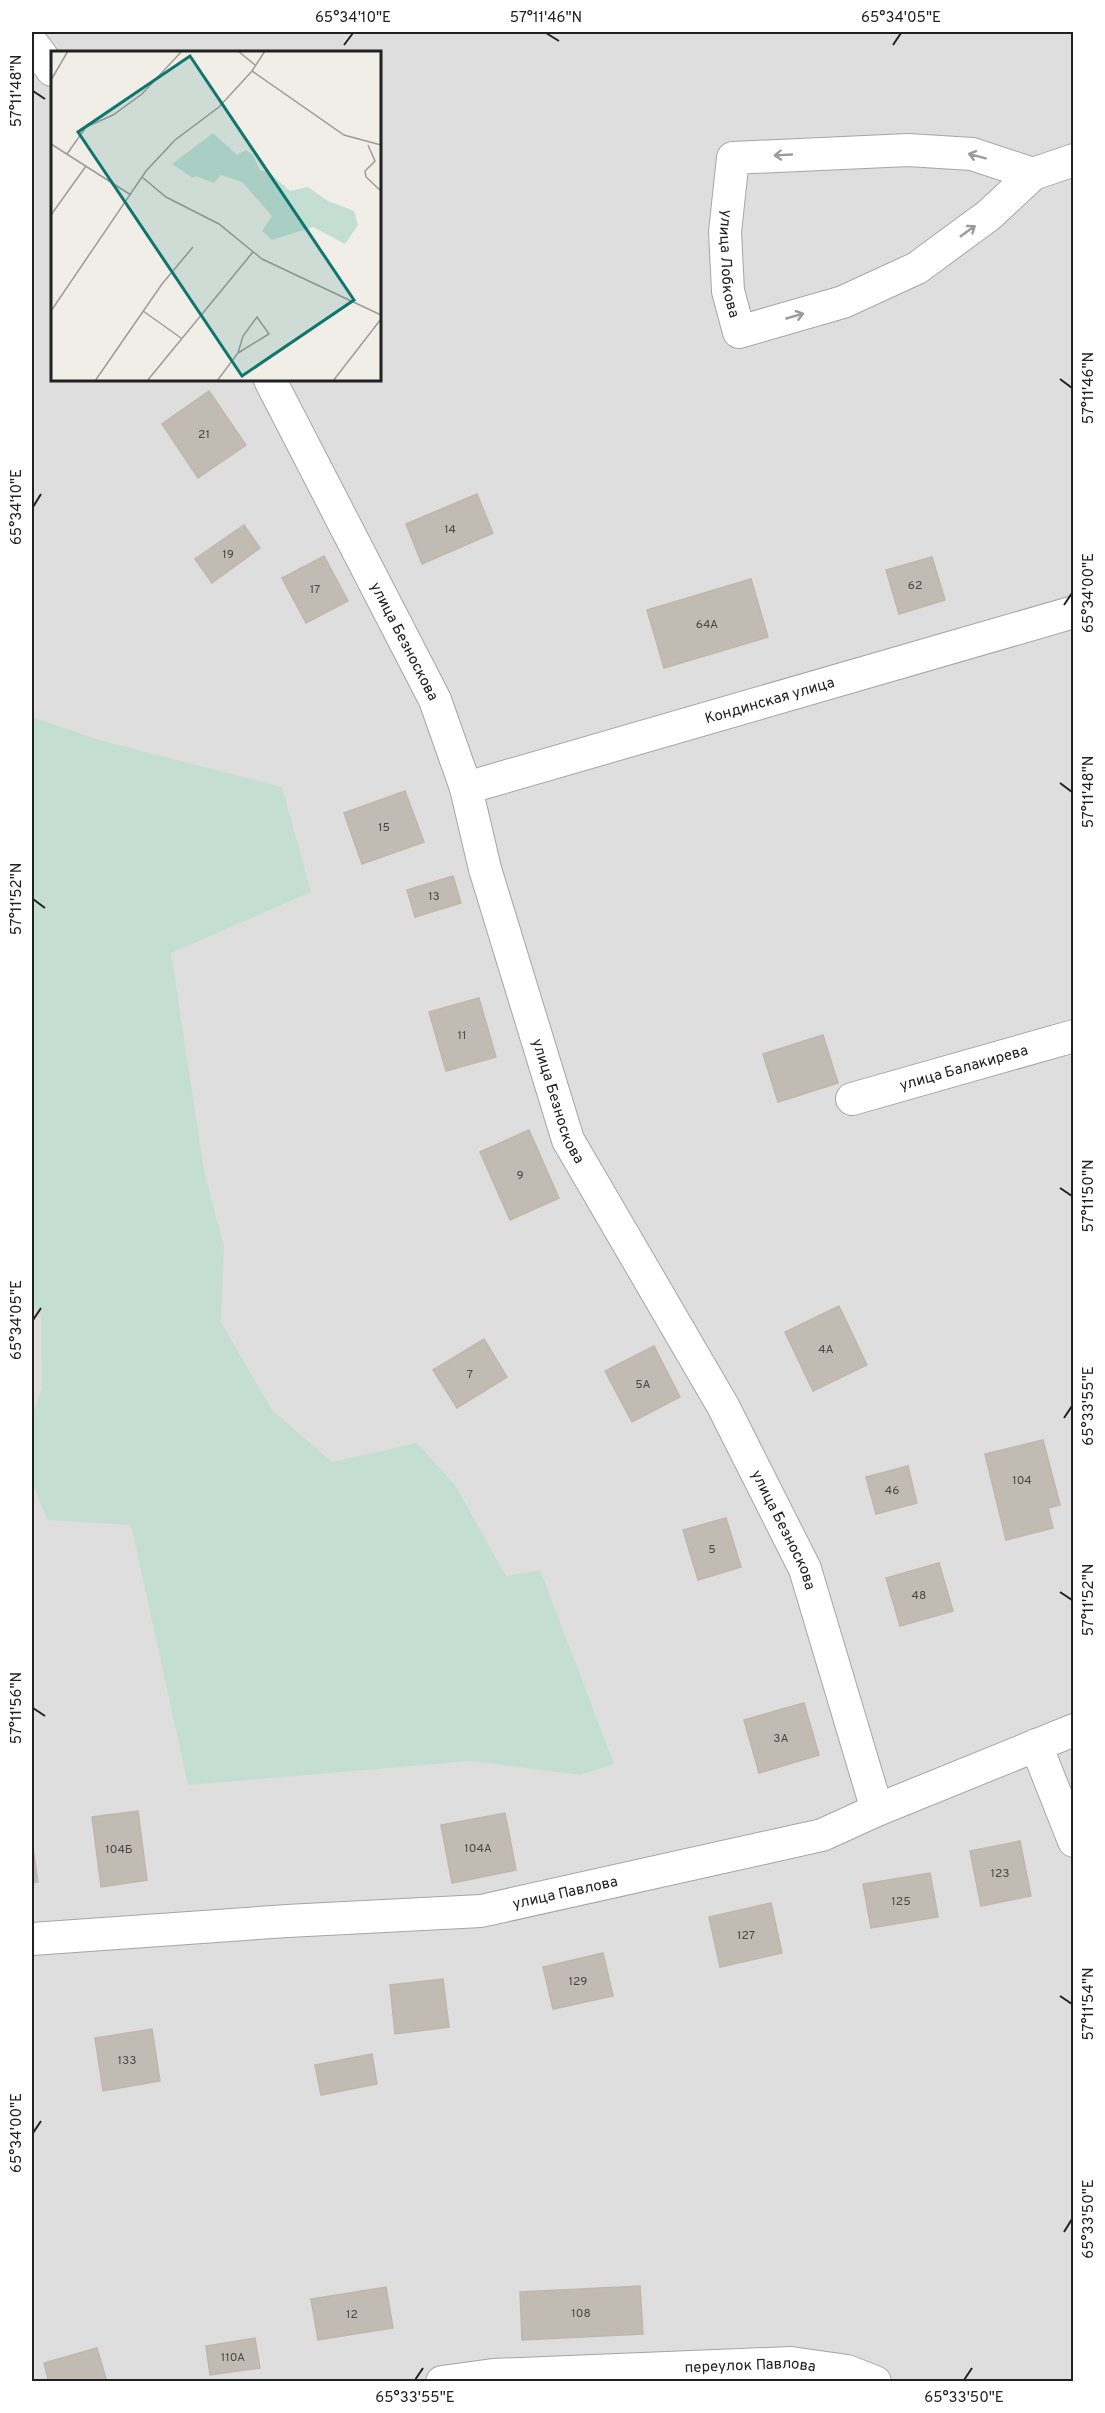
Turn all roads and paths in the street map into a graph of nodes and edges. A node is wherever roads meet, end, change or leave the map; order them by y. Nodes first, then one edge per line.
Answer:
1 (32, 43) edge
2 (51, 69) edge
3 (1074, 160) edge
4 (1033, 174) junction
5 (271, 381) edge
6 (1074, 612) edge
7 (466, 788) junction
8 (1074, 1036) edge
9 (852, 1099) dead end
10 (1074, 1730) edge
11 (1036, 1745) junction
12 (877, 1810) junction
13 (1074, 1841) edge
14 (32, 1939) edge
15 (442, 2382) edge
16 (875, 2382) edge

1 - 2 street
3 - 4 street, улица Лобкова
4 -> 4 street, улица Лобкова
5 - 7 street, улица Безноскова
6 - 7 street, Кондинская улица
7 - 12 street, улица Безноскова
8 - 9 street, улица Балакирева
10 - 11 street, улица Павлова
11 - 12 street, улица Павлова
11 - 13 street
12 - 14 street, улица Павлова
15 - 16 street, переулок Павлова

